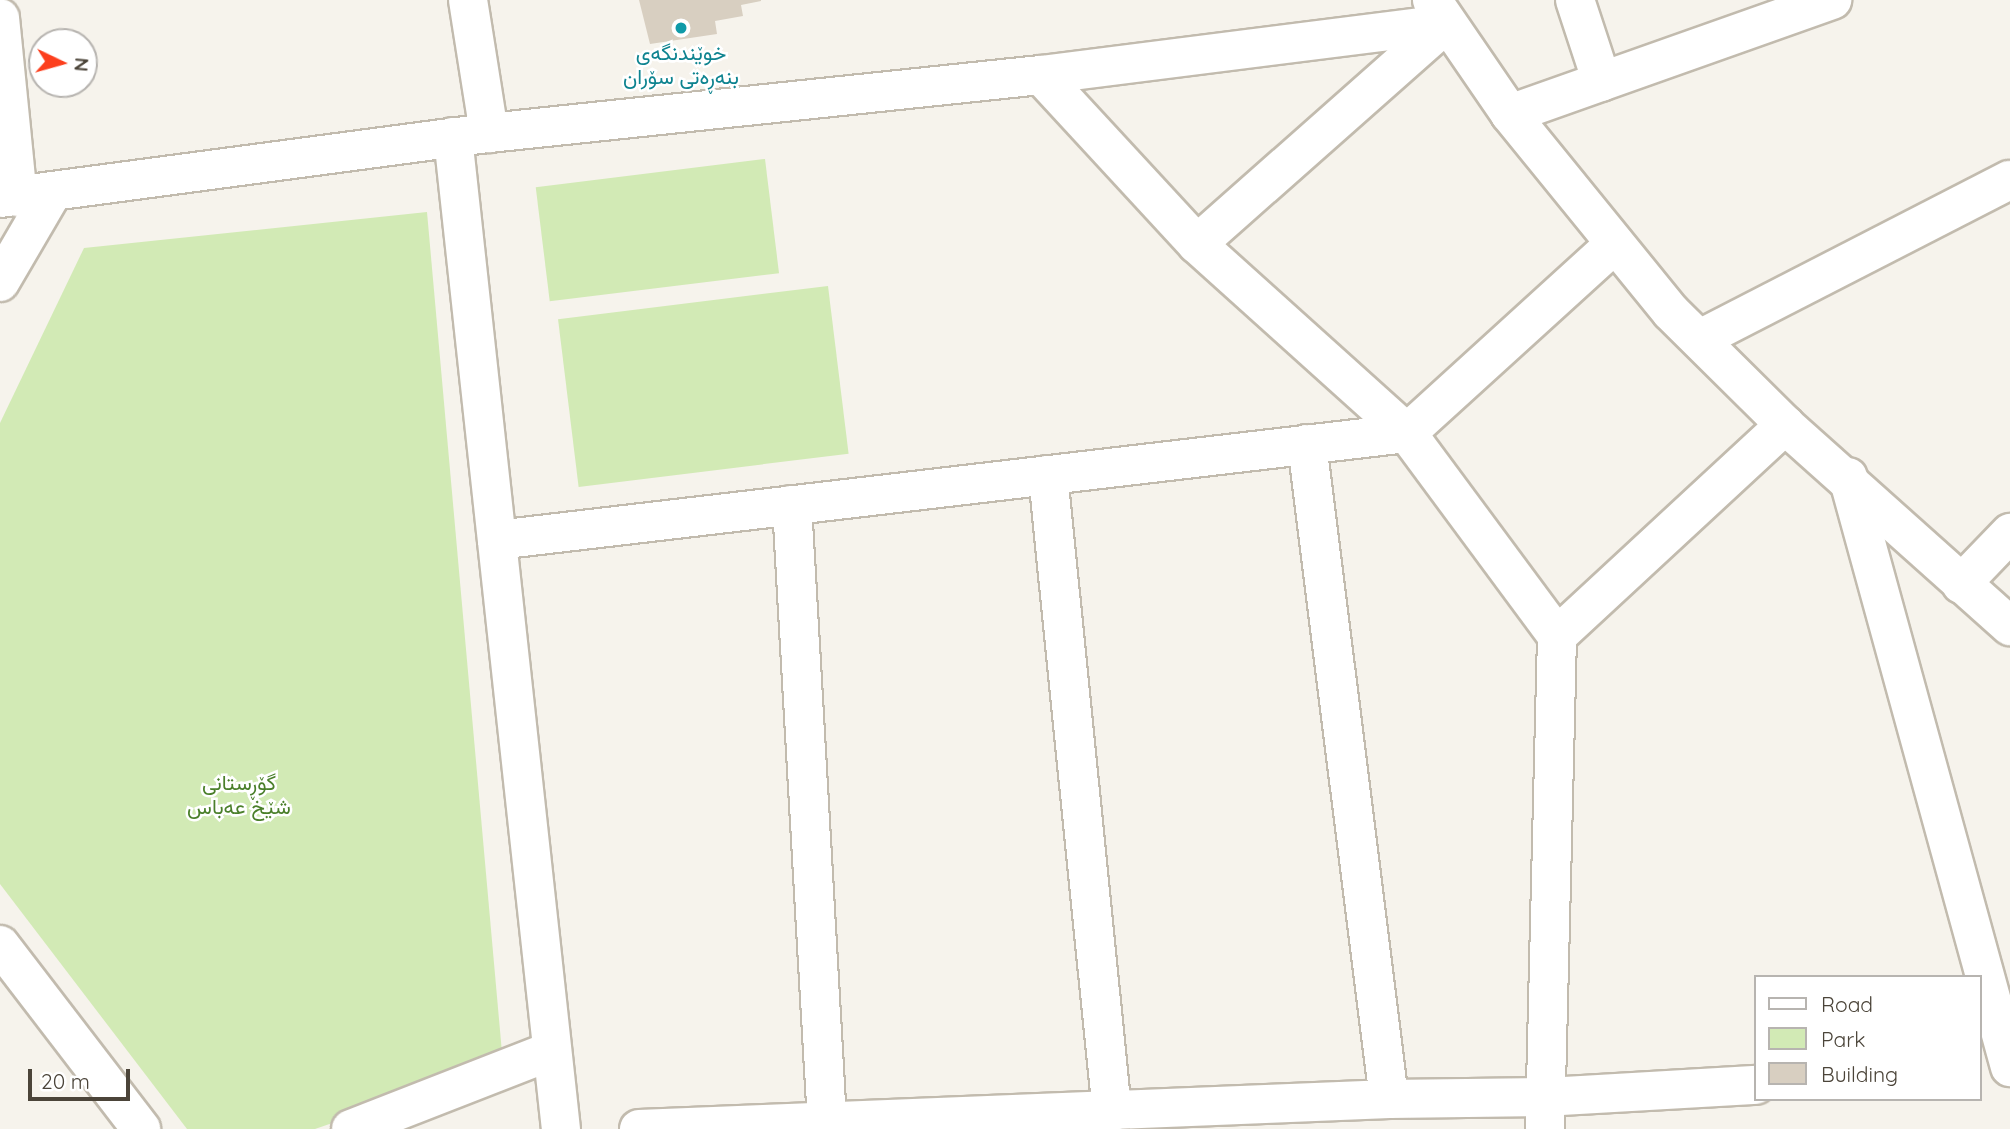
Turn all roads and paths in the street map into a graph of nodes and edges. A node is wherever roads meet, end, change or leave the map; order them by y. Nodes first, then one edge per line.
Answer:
1 (468, 0) edge
2 (1575, 0) edge
3 (1832, 0) edge
4 (1439, 12) edge
5 (0, 19) edge
6 (1041, 75) junction
7 (1602, 82) junction
8 (1510, 114) junction
9 (471, 135) junction
10 (2010, 180) edge
11 (23, 196) edge
12 (1197, 244) junction
13 (1615, 244) junction
14 (0, 282) edge
15 (1700, 339) junction
16 (1785, 425) junction
17 (1407, 433) junction
18 (1307, 444) junction
19 (1048, 475) junction
20 (1848, 477) junction
21 (792, 505) junction
22 (2010, 533) edge
23 (497, 540) junction
24 (1961, 583) junction
25 (2010, 626) edge
26 (1557, 636) junction
27 (0, 945) edge
28 (551, 1051) junction
29 (2010, 1069) edge
30 (1982, 1072) edge
31 (1755, 1085) edge
32 (1389, 1099) junction
33 (1112, 1112) junction
34 (1545, 1113) edge
35 (1211, 1119) edge
36 (827, 1122) junction
37 (141, 1129) edge
38 (351, 1129) edge
39 (561, 1129) edge
40 (639, 1129) edge

1 - 9 street
2 - 7 street
3 - 7 street
4 - 6 street
4 - 8 street
4 - 12 street
5 - 11 street
6 - 9 street
6 - 12 street
7 - 8 street
8 - 13 street
9 - 11 street
9 - 23 street
10 - 15 street
11 - 14 street
12 - 17 street
13 - 15 street
13 - 17 street
15 - 16 street
16 - 20 street
16 - 26 street
17 - 18 street
17 - 26 street
18 - 19 street
18 - 32 street
19 - 21 street
19 - 33 street
20 - 24 street
20 - 29 street
21 - 23 street
21 - 36 street
22 - 24 street
23 - 28 street
24 - 25 street
26 - 34 street
27 - 37 street
28 - 38 street
28 - 39 street
29 - 30 street
31 - 34 street
32 - 34 street
32 - 35 street
33 - 35 street
33 - 36 street
36 - 40 street

